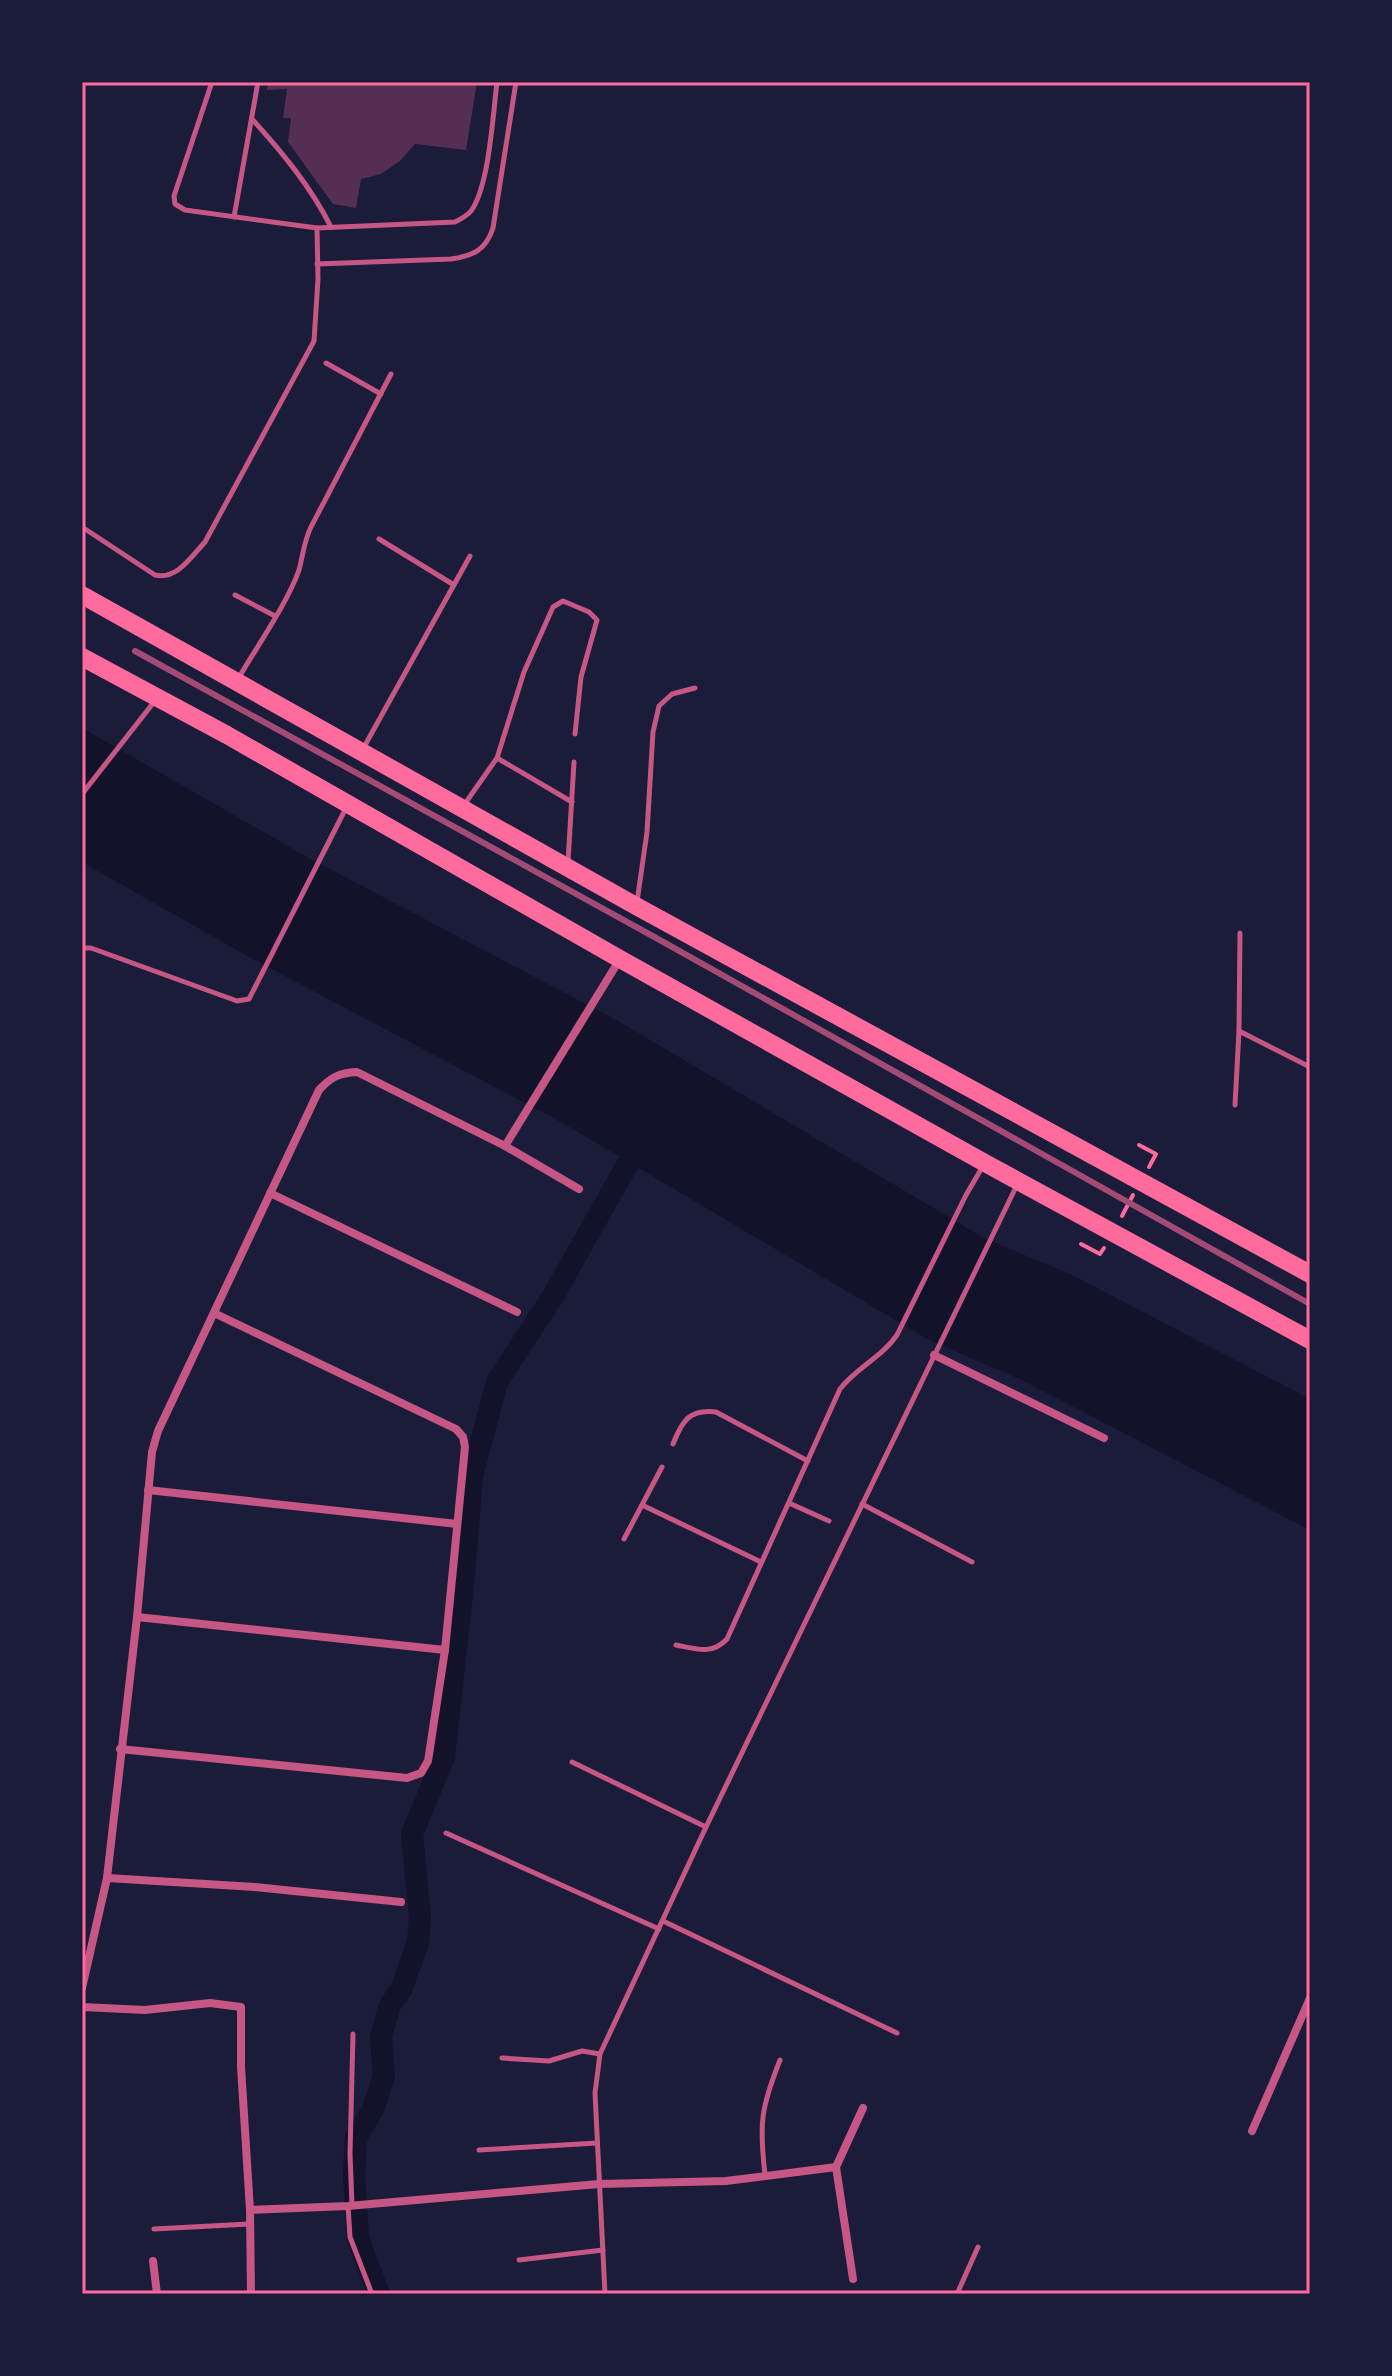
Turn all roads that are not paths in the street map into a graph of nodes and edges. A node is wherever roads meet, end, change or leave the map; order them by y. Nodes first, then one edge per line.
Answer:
1 (212, 82) edge
2 (258, 82) edge
3 (497, 82) edge
4 (516, 82) edge
5 (252, 118) junction
6 (234, 217) junction
7 (331, 227) junction
8 (317, 228) junction
9 (317, 264) junction
10 (326, 363) dead end
11 (391, 374) dead end
12 (381, 394) junction
13 (82, 527) edge
14 (379, 539) dead end
15 (470, 556) dead end
16 (454, 585) junction
17 (82, 595) edge
18 (235, 595) dead end
19 (275, 616) junction
20 (82, 657) edge
21 (238, 680) junction
22 (695, 688) dead end
23 (157, 698) junction
24 (575, 734) dead end
25 (362, 751) junction
26 (497, 758) junction
27 (574, 762) dead end
28 (82, 794) edge
29 (572, 802) junction
30 (348, 804) junction
31 (462, 807) junction
32 (568, 867) junction
33 (636, 906) junction
34 (1240, 933) dead end
35 (82, 948) edge
36 (620, 959) junction
37 (1239, 1031) junction
38 (1310, 1067) edge
39 (1235, 1105) dead end
40 (505, 1146) junction
41 (985, 1163) junction
42 (1019, 1181) junction
43 (579, 1189) dead end
44 (270, 1193) junction
45 (1310, 1274) edge
46 (517, 1312) dead end
47 (214, 1313) junction
48 (1310, 1340) edge
49 (936, 1352) junction
50 (1104, 1438) dead end
51 (673, 1444) dead end
52 (808, 1461) junction
53 (662, 1467) dead end
54 (148, 1490) junction
55 (789, 1503) junction
56 (862, 1504) junction
57 (642, 1505) junction
58 (829, 1521) dead end
59 (457, 1524) junction
60 (624, 1539) dead end
61 (761, 1562) junction
62 (972, 1562) dead end
63 (137, 1617) junction
64 (676, 1645) dead end
65 (445, 1650) junction
66 (120, 1749) junction
67 (572, 1762) dead end
68 (706, 1827) junction
69 (446, 1833) dead end
70 (107, 1878) junction
71 (401, 1902) dead end
72 (663, 1921) junction
73 (659, 1929) junction
74 (82, 1988) edge
75 (1310, 1998) edge
76 (82, 2007) edge
77 (897, 2033) dead end
78 (353, 2034) dead end
79 (600, 2054) junction
80 (502, 2058) dead end
81 (780, 2060) dead end
82 (863, 2108) dead end
83 (1252, 2131) dead end
84 (597, 2143) junction
85 (479, 2150) dead end
86 (836, 2167) junction
87 (765, 2177) junction
88 (599, 2184) junction
89 (350, 2206) junction
90 (250, 2210) junction
91 (249, 2224) junction
92 (154, 2229) dead end
93 (978, 2247) dead end
94 (603, 2250) junction
95 (519, 2260) dead end
96 (153, 2261) dead end
97 (853, 2279) dead end
98 (157, 2294) edge
99 (251, 2294) edge
100 (372, 2294) edge
101 (605, 2294) edge
102 (957, 2294) edge

1 - 6 lane
2 - 5 lane
3 - 7 lane
4 - 9 lane
5 - 6 lane
5 - 7 lane
6 - 8 lane
7 - 8 lane
8 - 9 lane
9 - 13 lane
10 - 12 lane
11 - 12 lane
12 - 19 lane
14 - 16 lane
15 - 16 lane
16 - 25 lane
17 - 21 highway
18 - 19 lane
19 - 21 lane
20 - 23 highway
21 - 25 highway
22 - 33 lane
23 - 28 lane
23 - 30 highway
24 - 26 lane
25 - 31 highway
26 - 29 lane
26 - 31 lane
27 - 29 lane
29 - 32 lane
30 - 35 lane
30 - 36 highway
31 - 32 highway
32 - 33 highway
33 - 45 highway
34 - 37 lane
36 - 40 street
36 - 41 highway
37 - 38 lane
37 - 39 lane
40 - 43 street
40 - 44 street
41 - 42 highway
41 - 52 lane
42 - 48 highway
42 - 49 lane
44 - 46 street
44 - 47 street
47 - 54 street
47 - 59 street
49 - 50 street
49 - 56 lane
51 - 52 lane
52 - 55 lane
53 - 57 lane
54 - 59 street
54 - 63 street
55 - 58 lane
55 - 61 lane
56 - 62 lane
56 - 68 lane
57 - 60 lane
57 - 61 lane
59 - 65 street
61 - 64 lane
63 - 65 street
63 - 66 street
65 - 66 street
66 - 70 street
67 - 68 lane
68 - 72 lane
69 - 73 lane
70 - 71 street
70 - 74 street
72 - 73 lane
72 - 77 lane
73 - 79 lane
75 - 83 street
76 - 90 street
78 - 89 lane
79 - 80 lane
79 - 84 lane
81 - 87 lane
82 - 86 street
84 - 85 lane
84 - 88 lane
86 - 87 street
86 - 97 street
87 - 88 street
88 - 89 street
88 - 94 lane
89 - 90 street
89 - 100 lane
90 - 91 street
91 - 92 lane
91 - 99 street
93 - 102 lane
94 - 95 lane
94 - 101 lane
96 - 98 street

